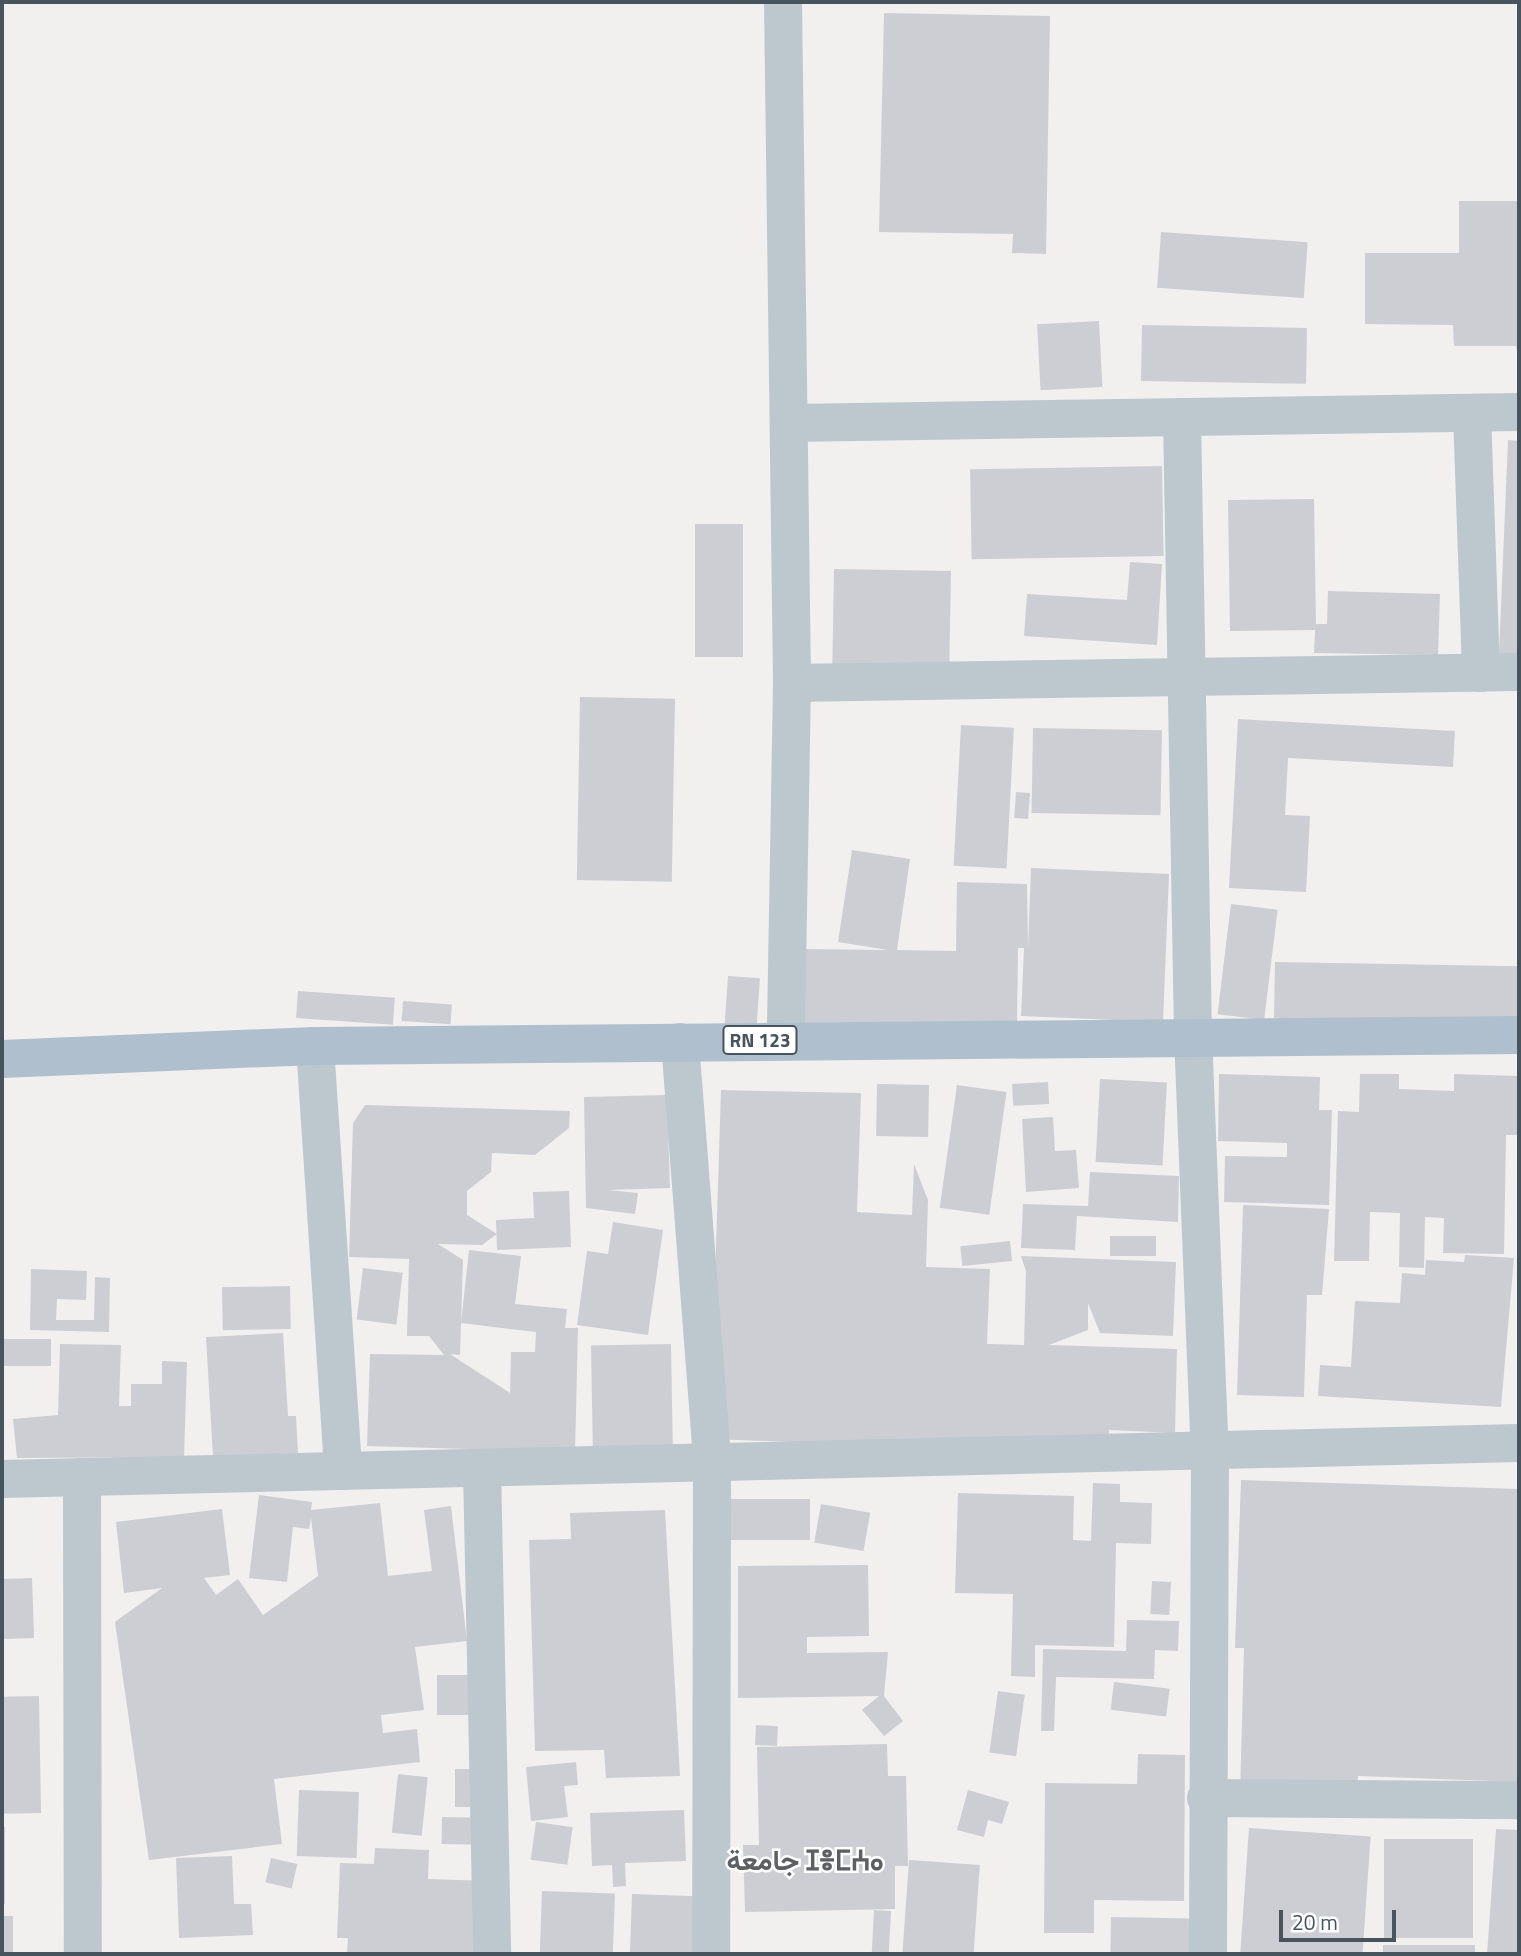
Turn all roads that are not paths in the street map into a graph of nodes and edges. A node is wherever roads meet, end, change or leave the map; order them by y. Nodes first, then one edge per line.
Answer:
1 (783, 2) edge
2 (1519, 412) edge
3 (1472, 413) junction
4 (1182, 417) junction
5 (791, 423) junction
6 (1519, 672) edge
7 (1481, 673) junction
8 (1186, 677) junction
9 (792, 683) junction
10 (1193, 1035) junction
11 (1519, 1035) edge
12 (786, 1039) junction
13 (680, 1042) junction
14 (314, 1046) junction
15 (2, 1059) edge
16 (1519, 1443) edge
17 (1210, 1451) junction
18 (712, 1462) junction
19 (482, 1468) junction
20 (343, 1471) junction
21 (82, 1477) junction
22 (2, 1479) edge
23 (1206, 1798) junction
24 (1519, 1800) edge
25 (83, 1954) edge
26 (492, 1954) edge
27 (711, 1954) edge
28 (1208, 1954) edge

1 - 5 street
2 - 3 street
3 - 4 street
3 - 7 street
4 - 5 street
4 - 8 street
5 - 9 street
6 - 7 street
7 - 8 street
8 - 9 street
8 - 10 street
9 - 12 street
10 - 11 main road, RN 123
10 - 12 main road, RN 123
10 - 17 street
12 - 13 main road, RN 123
13 - 14 main road, RN 123
13 - 18 street
14 - 15 main road, RN 123
14 - 20 street
16 - 17 street
17 - 18 street
17 - 23 street
18 - 19 street
18 - 27 street
19 - 20 street
19 - 26 street
20 - 21 street
21 - 22 street
21 - 25 street
23 - 24 street
23 - 28 street

